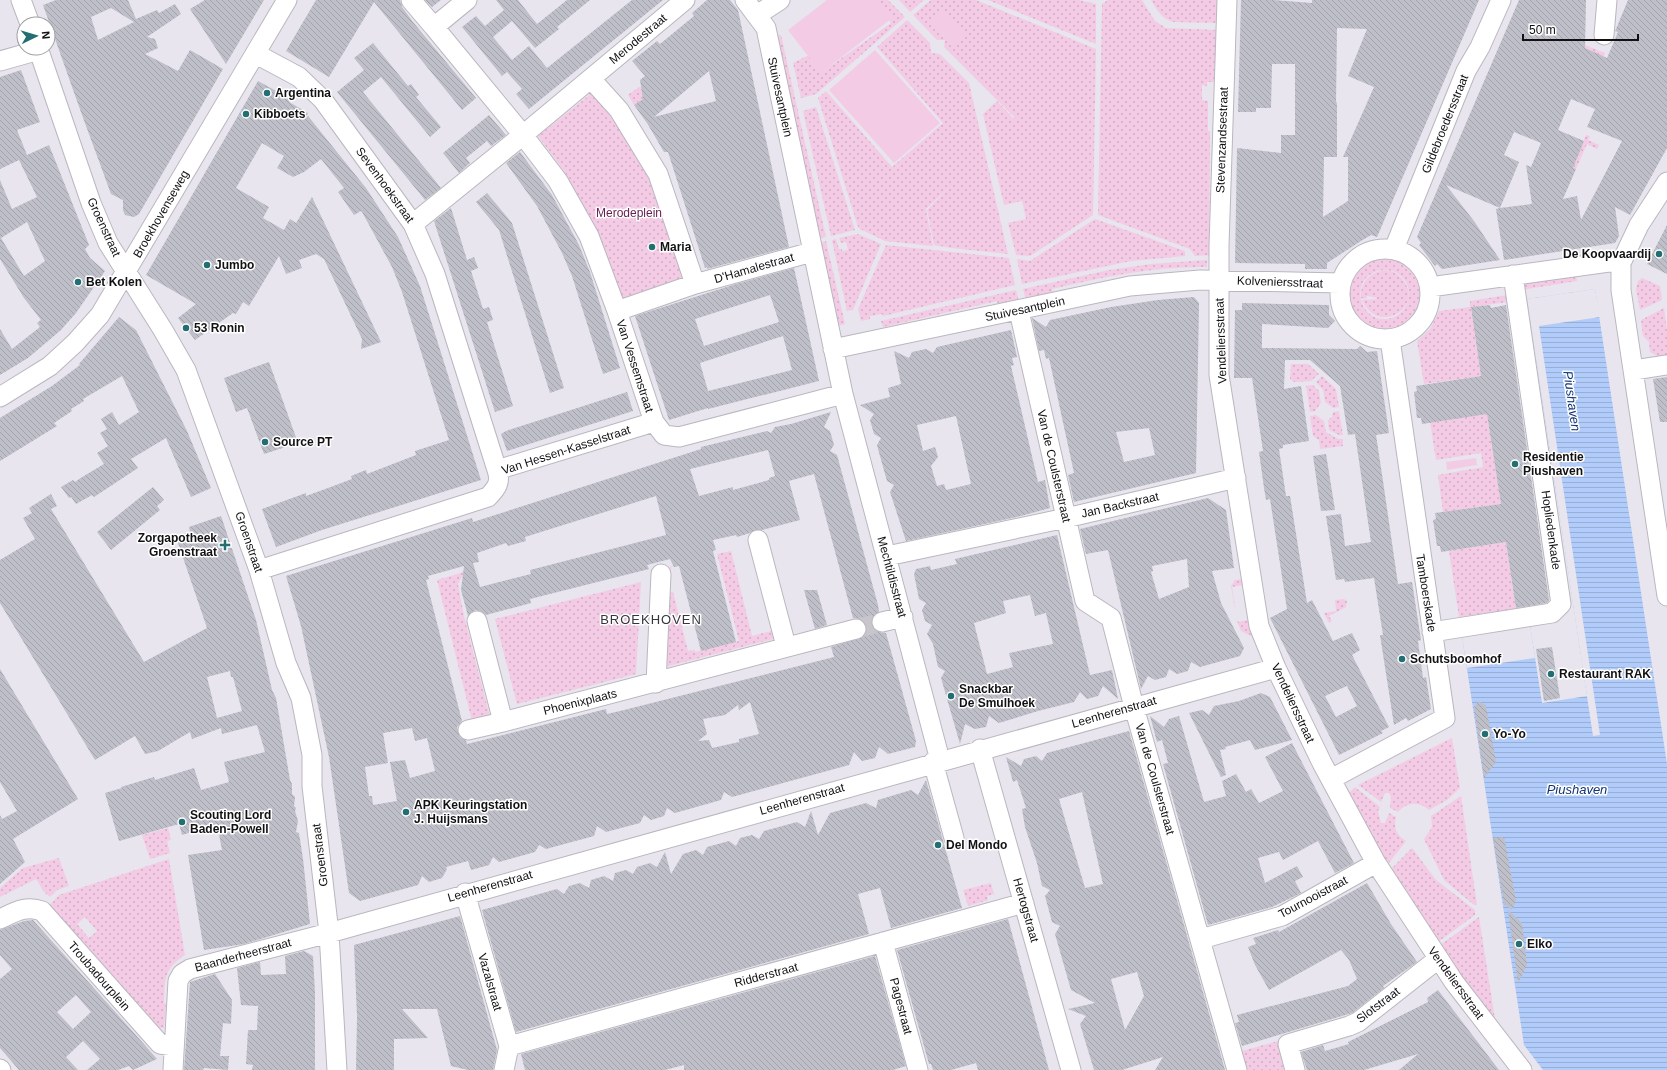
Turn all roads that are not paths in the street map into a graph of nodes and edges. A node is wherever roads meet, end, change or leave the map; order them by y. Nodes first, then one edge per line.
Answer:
1 (22, 0) edge
2 (287, 0) edge
3 (411, 0) edge
4 (468, 0) edge
5 (685, 0) edge
6 (745, 0) edge
7 (780, 0) edge
8 (1227, 0) edge
9 (1501, 0) edge
10 (1606, 0) edge
11 (757, 15) junction
12 (27, 16) edge
13 (434, 27) junction
14 (1604, 35) dead end
15 (256, 54) junction
16 (16, 56) edge
17 (40, 56) edge
18 (0, 61) edge
19 (591, 79) junction
20 (522, 135) junction
21 (1667, 182) edge
22 (413, 224) junction
23 (1394, 249) junction
24 (812, 252) junction
25 (1621, 263) junction
26 (126, 273) junction
27 (1513, 275) junction
28 (1220, 280) junction
29 (1341, 283) junction
30 (695, 284) junction
31 (1430, 287) junction
32 (617, 310) junction
33 (1019, 311) junction
34 (1390, 339) junction
35 (833, 349) junction
36 (1667, 365) edge
37 (1634, 370) junction
38 (843, 394) junction
39 (0, 397) edge
40 (654, 422) junction
41 (497, 470) junction
42 (1236, 478) junction
43 (1066, 518) junction
44 (758, 540) dead end
45 (887, 556) junction
46 (259, 570) junction
47 (661, 574) dead end
48 (1667, 596) edge
49 (903, 617) junction
50 (477, 621) dead end
51 (882, 622) tunnel mouth
52 (856, 629) tunnel mouth
53 (1432, 632) junction
54 (786, 646) junction
55 (1276, 668) junction
56 (656, 683) junction
57 (1134, 707) junction
58 (503, 722) junction
59 (468, 730) dead end
60 (980, 749) junction
61 (937, 761) junction
62 (1331, 779) junction
63 (954, 838) dead end
64 (1376, 863) junction
65 (465, 893) junction
66 (1024, 903) junction
67 (0, 919) edge
68 (329, 933) junction
69 (1201, 939) junction
70 (883, 942) junction
71 (1438, 959) junction
72 (174, 1046) junction
73 (509, 1046) junction
74 (173, 1070) edge
75 (337, 1070) edge
76 (504, 1070) edge
77 (918, 1070) edge
78 (1071, 1070) edge
79 (1237, 1070) edge
80 (1295, 1070) edge
81 (1522, 1070) edge

1 - 12 street
2 - 15 street, Broekhovenseweg
3 - 13 street
4 - 13 street
5 - 19 street, Merodestraat
6 - 11 street, Stuivesantplein
7 - 11 street
8 - 28 street, Stevenzandsestraat
9 - 23 street, Gildebroedersstraat
10 - 14 street
11 - 24 street, Stuivesantplein
13 - 20 street
15 - 22 street, Sevenhoekstraat
15 - 26 street, Broekhovenseweg
16 - 18 street
17 - 26 street, Groenstraat
19 - 20 street
19 - 30 street
20 - 22 street
20 - 32 street
21 - 25 street
22 - 41 street, Sevenhoekstraat
23 - 29 street
23 - 31 street
24 - 30 street, D'Hamalestraat
24 - 35 street, Stuivesantplein
25 - 27 street
25 - 37 street
26 - 39 street, Broekhovenseweg
26 - 46 street, Groenstraat
27 - 31 street
27 - 53 street, Hopliedenkade
28 - 29 street, Kolveniersstraat
28 - 33 street, Stuivesantplein
28 - 42 street, Vendeliersstraat
29 - 34 street
30 - 32 street
31 - 34 street
32 - 40 street, Van Vessemstraat
33 - 35 street, Stuivesantplein
33 - 43 street, Van de Coulsterstraat
34 - 53 street, Tamboerskade
35 - 38 street, Stuivesantplein
36 - 37 street
37 - 48 street
38 - 40 street
38 - 45 street, Mechtildisstraat
40 - 41 street, Van Hessen-Kasselstraat
41 - 46 street, Van Hessen-Kasselstraat
42 - 43 street, Jan Backstraat
42 - 55 street, Vendeliersstraat
43 - 45 street, Jan Backstraat
43 - 57 street, Van de Coulsterstraat
44 - 54 street
45 - 49 street, Mechtildisstraat
46 - 68 street, Groenstraat
47 - 56 street
49 - 51 street
49 - 61 street, Mechtildisstraat
50 - 58 street
52 - 54 street, Phoenixplaats
53 - 62 street, Tamboerskade
54 - 56 street, Phoenixplaats
55 - 57 street, Leenherenstraat
55 - 62 street, Vendeliersstraat
56 - 58 street, Phoenixplaats
57 - 60 street, Leenherenstraat
57 - 69 street, Van de Coulsterstraat
58 - 59 street, Phoenixplaats
60 - 61 street, Leenherenstraat
60 - 66 street, Hertogstraat
61 - 63 street
61 - 65 street, Leenherenstraat
62 - 64 street, Vendeliersstraat
64 - 69 street, Tournooistraat
64 - 71 street, Vendeliersstraat
65 - 68 street, Leenherenstraat
65 - 73 street, Vazalstraat
66 - 70 street, Ridderstraat
66 - 78 street, Hertogstraat
67 - 72 street, Troubadourplein
68 - 72 street, Baanderheerstraat
68 - 75 street, Groenstraat
69 - 79 street, Van de Coulsterstraat
70 - 73 street, Ridderstraat
70 - 77 street, Pagestraat
71 - 80 street, Slotstraat
71 - 81 street, Vendeliersstraat
72 - 74 street, Baanderheerstraat
73 - 76 street, Vazalstraat

